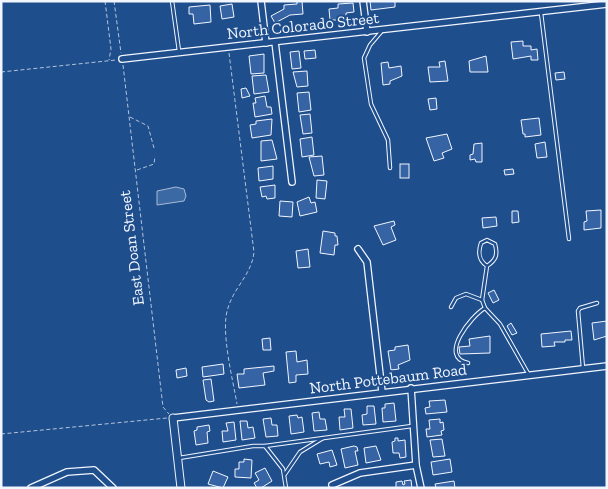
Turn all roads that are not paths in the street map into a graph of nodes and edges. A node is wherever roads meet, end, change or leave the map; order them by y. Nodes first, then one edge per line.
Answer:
1 (172, 1) edge
2 (261, 1) edge
3 (363, 1) edge
4 (607, 4) edge
5 (541, 12) junction
6 (382, 30) junction
7 (367, 32) junction
8 (275, 42) junction
9 (266, 43) junction
10 (179, 53) junction
11 (122, 59) road end
12 (390, 168) dead end
13 (292, 182) dead end
14 (569, 239) dead end
15 (358, 249) dead end
16 (487, 266) junction
17 (482, 300) junction
18 (597, 303) dead end
19 (451, 308) dead end
20 (486, 308) junction
21 (468, 364) dead end
22 (607, 366) edge
23 (584, 368) junction
24 (529, 375) junction
25 (411, 388) junction
26 (382, 392) junction
27 (173, 418) joint
28 (414, 426) junction
29 (325, 437) junction
30 (265, 446) junction
31 (178, 458) junction
32 (416, 465) junction
33 (284, 475) junction
34 (332, 485) dead end
35 (32, 488) edge
36 (113, 488) edge
37 (181, 488) edge
38 (286, 488) edge
39 (421, 488) edge

1 - 10 lane
2 - 9 street
3 - 7 street
4 - 5 street, North Colorado Street
5 - 6 street, North Colorado Street
5 - 14 lane
6 - 7 street, North Colorado Street
6 - 12 lane
7 - 8 street, North Colorado Street
8 - 9 street, North Colorado Street
8 - 13 street
9 - 10 street, North Colorado Street
10 - 11 street, North Colorado Street
15 - 26 street
16 - 16 lane
16 - 17 lane
17 - 19 lane
17 - 20 lane
18 - 23 lane
20 - 21 lane
20 - 24 lane
22 - 23 street, North Pottebaum Road
23 - 24 street, North Pottebaum Road
24 - 25 street, North Pottebaum Road
25 - 26 street, North Pottebaum Road
25 - 28 street
26 - 27 street, North Pottebaum Road
27 - 31 street
28 - 29 lane
28 - 32 street
29 - 30 lane
29 - 33 lane
30 - 31 lane
30 - 33 lane
31 - 37 street
32 - 34 street
32 - 39 street
33 - 38 lane
35 - 36 street

